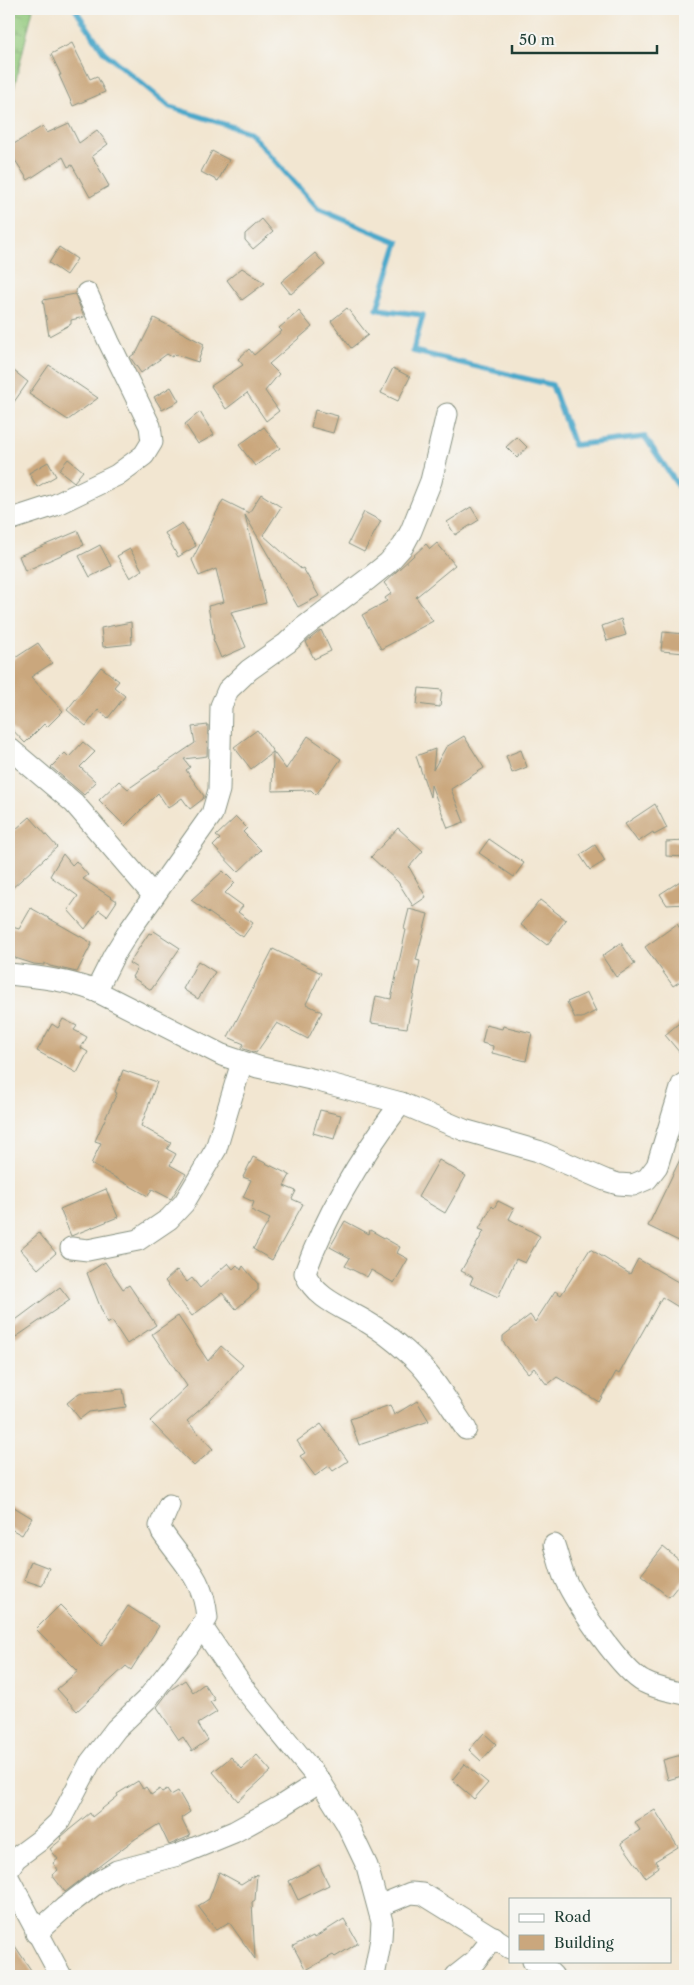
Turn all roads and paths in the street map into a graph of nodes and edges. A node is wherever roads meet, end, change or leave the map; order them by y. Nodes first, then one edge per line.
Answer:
1 (86, 293) dead end
2 (447, 414) dead end
3 (9, 520) edge
4 (9, 748) edge
5 (153, 895) junction
6 (9, 974) edge
7 (96, 991) junction
8 (242, 1062) junction
9 (685, 1083) edge
10 (401, 1103) junction
11 (71, 1248) dead end
12 (466, 1429) dead end
13 (169, 1505) dead end
14 (554, 1545) dead end
15 (202, 1627) junction
16 (685, 1694) edge
17 (320, 1781) junction
18 (9, 1868) edge
19 (9, 1880) edge
20 (379, 1906) junction
21 (36, 1933) junction
22 (502, 1943) edge
23 (535, 1962) edge
24 (61, 1976) edge
25 (374, 1976) edge
26 (456, 1976) edge
27 (553, 1976) edge

1 - 3 street
2 - 5 street
4 - 5 street
5 - 7 street
6 - 7 street
7 - 8 street
8 - 10 street
8 - 11 street
9 - 10 street
10 - 12 street
13 - 15 street
14 - 16 street
15 - 17 street
15 - 18 street
17 - 20 street
17 - 21 street
19 - 21 street
20 - 22 street
20 - 25 street
21 - 24 street
22 - 26 street
23 - 27 street

